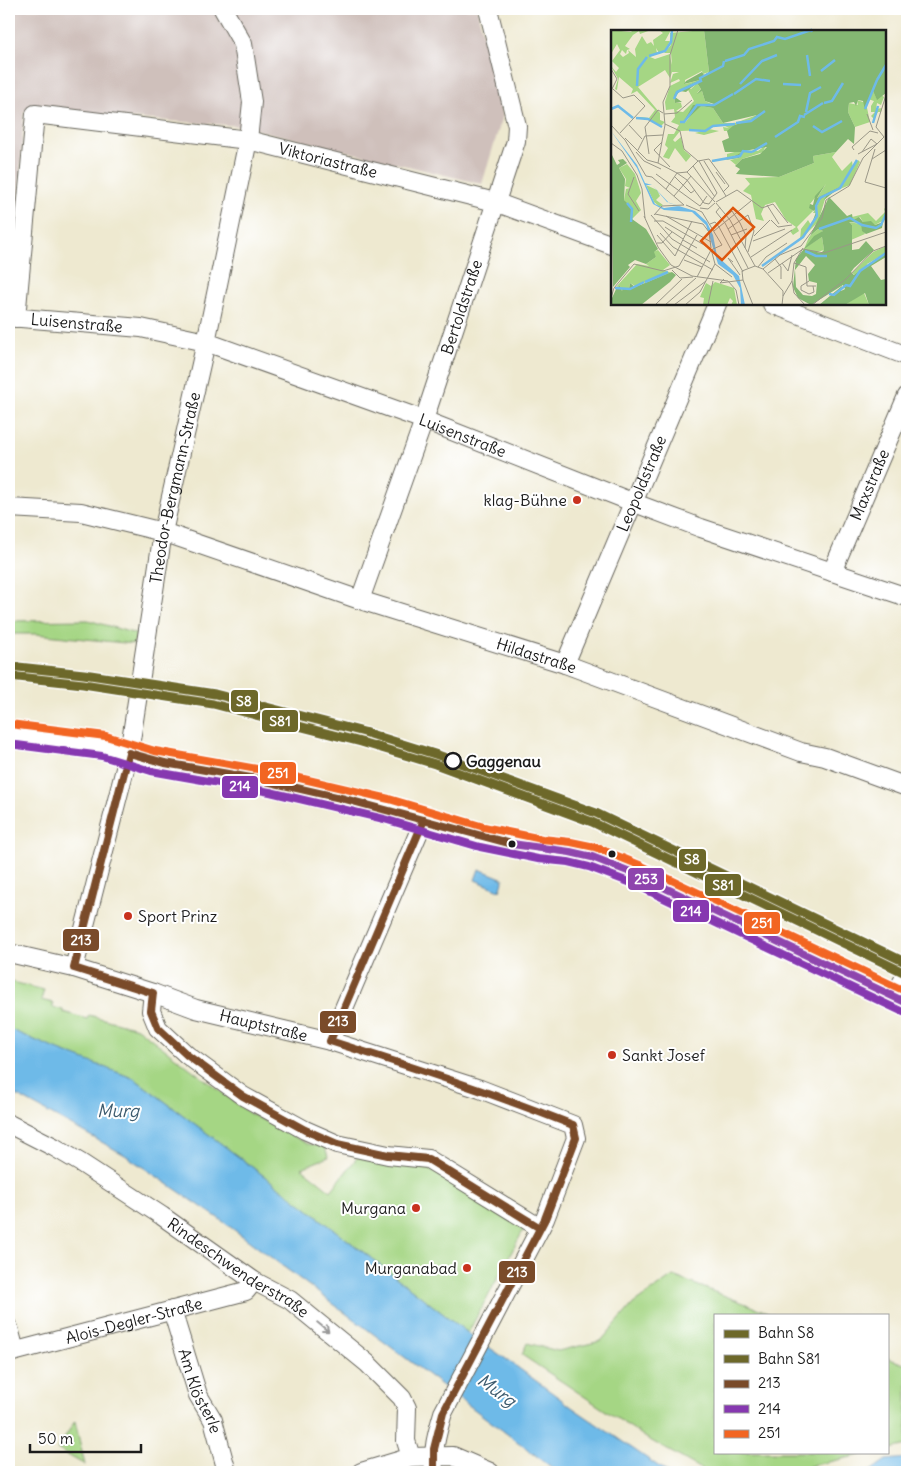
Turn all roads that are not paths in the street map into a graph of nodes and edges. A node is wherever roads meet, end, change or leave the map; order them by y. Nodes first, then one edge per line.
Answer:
1 (223, 9) edge
2 (488, 9) edge
3 (248, 140) junction
4 (495, 202) junction
5 (611, 245) edge
6 (718, 305) edge
7 (775, 305) edge
8 (12, 317) edge
9 (206, 342) junction
10 (907, 356) edge
11 (907, 396) edge
12 (424, 420) junction
13 (632, 502) junction
14 (9, 508) edge
15 (163, 532) junction
16 (832, 572) junction
17 (907, 597) edge
18 (360, 600) junction
19 (564, 664) junction
20 (9, 734) edge
21 (129, 754) junction
22 (907, 787) edge
23 (424, 820) junction
24 (9, 953) edge
25 (74, 968) junction
26 (907, 973) edge
27 (152, 993) junction
28 (901, 1000) edge
29 (330, 1041) junction
30 (9, 1124) edge
31 (540, 1228) junction
32 (254, 1281) junction
33 (172, 1310) junction
34 (9, 1328) edge
35 (12, 1352) edge
36 (411, 1457) junction
37 (433, 1465) edge
38 (227, 1472) edge
39 (361, 1472) edge
40 (490, 1472) edge

1 - 3 street, Theodor-Bergmann-Straße
2 - 4 street, Bertoldstraße
3 - 4 street, Viktoriastraße
3 - 8 street, Viktoriastraße
3 - 9 street, Theodor-Bergmann-Straße
4 - 5 street, Viktoriastraße
4 - 12 street, Bertoldstraße
6 - 13 street, Leopoldstraße
7 - 10 street
8 - 9 street, Luisenstraße
9 - 12 street, Luisenstraße
9 - 15 street, Theodor-Bergmann-Straße
11 - 16 street, Maxstraße
12 - 13 street, Luisenstraße
12 - 18 street, Bertoldstraße
13 - 16 street, Luisenstraße
13 - 19 street, Leopoldstraße
14 - 15 street, Hildastraße
15 - 18 street, Hildastraße
15 - 21 street, Theodor-Bergmann-Straße
16 - 17 street, Luisenstraße
18 - 19 street, Hildastraße
19 - 22 street, Hildastraße
20 - 21 street
21 - 23 street
21 - 25 street, Theodor-Bergmann-Straße
23 - 28 street
23 - 29 street
24 - 25 street, Hauptstraße
25 - 27 street, Hauptstraße
26 - 28 street
27 - 29 street, Hauptstraße
27 - 31 street
29 - 31 street, Hauptstraße
30 - 32 street, Rindeschwenderstraße
31 - 37 street
32 - 33 street, Alois-Degler-Straße
32 -> 36 street, Rindeschwenderstraße
33 - 35 street, Alois-Degler-Straße
33 - 38 street, Am Klösterle
34 - 35 street
36 - 37 street
36 - 39 street
37 - 40 street

